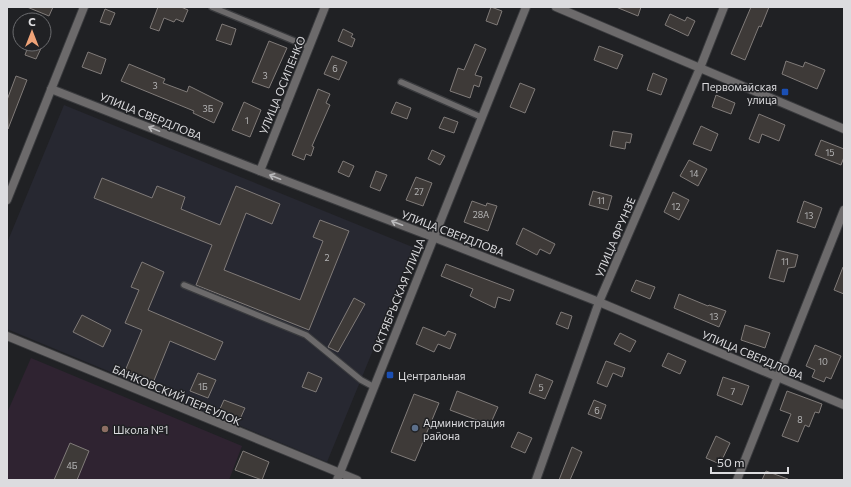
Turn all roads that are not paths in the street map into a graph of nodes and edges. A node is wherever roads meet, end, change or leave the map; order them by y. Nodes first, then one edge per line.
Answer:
1 (84, 7) edge
2 (212, 7) edge
3 (325, 7) edge
4 (526, 7) edge
5 (556, 7) edge
6 (724, 7) edge
7 (309, 47) junction
8 (700, 68) junction
9 (401, 82) dead end
10 (51, 89) junction
11 (481, 117) junction
12 (844, 129) edge
13 (260, 171) junction
14 (7, 200) edge
15 (844, 210) edge
16 (433, 237) junction
17 (184, 285) dead end
18 (599, 302) junction
19 (7, 336) edge
20 (778, 377) junction
21 (374, 387) junction
22 (844, 405) edge
23 (338, 477) edge
24 (357, 480) edge
25 (536, 480) edge
26 (737, 480) edge

1 - 10 street
2 - 7 lane
3 - 7 street, УЛИЦА ОСИПЕНКО
4 - 11 street, ОКТЯБРЬСКАЯ УЛИЦА
5 - 8 street
6 - 8 street, УЛИЦА ФРУНЗЕ
7 - 13 street, УЛИЦА ОСИПЕНКО
8 - 12 street
8 - 18 street, УЛИЦА ФРУНЗЕ
9 - 11 lane
13 -> 10 street, УЛИЦА СВЕРДЛОВА
10 - 14 street
11 - 16 street, ОКТЯБРЬСКАЯ УЛИЦА
16 -> 13 street, УЛИЦА СВЕРДЛОВА
15 - 20 street
16 - 18 street, УЛИЦА СВЕРДЛОВА
16 - 21 street, ОКТЯБРЬСКАЯ УЛИЦА
17 - 21 lane
18 - 20 street, УЛИЦА СВЕРДЛОВА
18 - 25 street, УЛИЦА ФРУНЗЕ
19 - 23 street, БАНКОВСКИЙ ПЕРЕУЛОК
20 - 22 street, УЛИЦА СВЕРДЛОВА
20 - 26 street
21 - 23 street, ОКТЯБРЬСКАЯ УЛИЦА
23 - 24 street, БАНКОВСКИЙ ПЕРЕУЛОК

